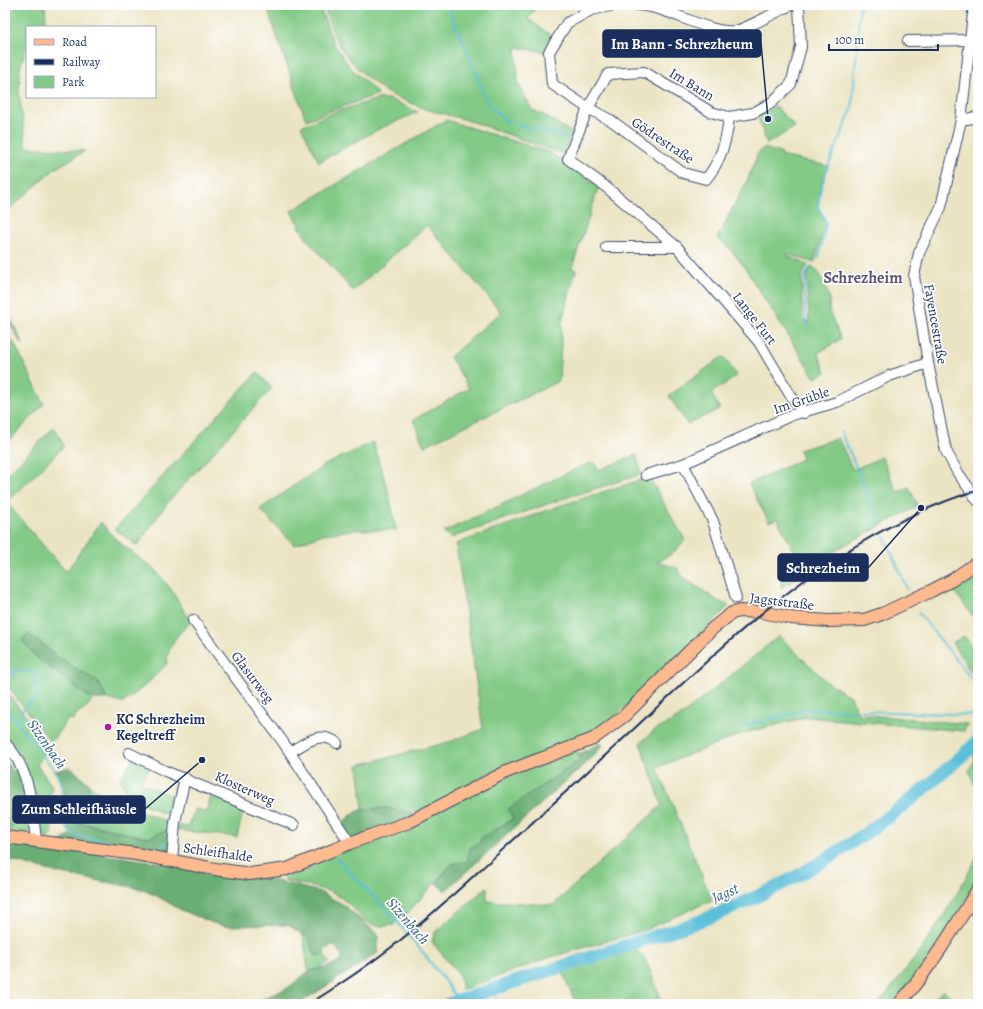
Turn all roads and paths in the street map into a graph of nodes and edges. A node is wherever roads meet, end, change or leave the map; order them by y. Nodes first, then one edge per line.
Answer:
1 (615, 5) edge
2 (638, 5) edge
3 (791, 5) edge
4 (799, 5) edge
5 (974, 5) edge
6 (970, 40) junction
7 (908, 41) dead end
8 (588, 108) junction
9 (729, 117) junction
10 (978, 117) edge
11 (961, 120) junction
12 (568, 159) joint
13 (606, 247) dead end
14 (677, 247) junction
15 (928, 363) junction
16 (804, 413) junction
17 (683, 464) junction
18 (646, 475) dead end
19 (978, 501) edge
20 (978, 562) edge
21 (736, 598) dead end
22 (193, 620) dead end
23 (5, 742) edge
24 (336, 743) dead end
25 (290, 752) junction
26 (129, 753) dead end
27 (184, 778) junction
28 (294, 826) dead end
29 (5, 837) edge
30 (36, 840) junction
31 (350, 843) junction
32 (172, 861) junction
33 (978, 889) edge
34 (899, 1004) edge

1 - 8 street
2 - 3 street
4 - 9 street, Im Bann
5 - 6 street, Fayencestraße
6 - 7 street
6 - 11 street, Fayencestraße
8 - 9 street, Im Bann
8 - 9 street, Gödrestraße
8 - 12 street, Im Bann
10 - 11 street
11 - 15 street, Fayencestraße
12 - 14 street, Lange Furt
13 - 14 street
14 - 16 street, Lange Furt
15 - 16 street, Im Grüble
15 - 19 street, Fayencestraße
16 - 17 street, Im Grüble
17 - 18 street, Im Grüble
17 - 21 street
20 - 31 main road, Jagststraße
22 - 25 street, Glasurweg
23 - 30 street
24 - 25 street
25 - 31 street, Glasurweg
26 - 27 street, Klosterweg
27 - 28 street, Klosterweg
27 - 32 street
29 - 30 main road, Schleifhalde
30 - 32 main road, Schleifhalde
31 - 32 main road, Schleifhalde
33 - 34 main road

